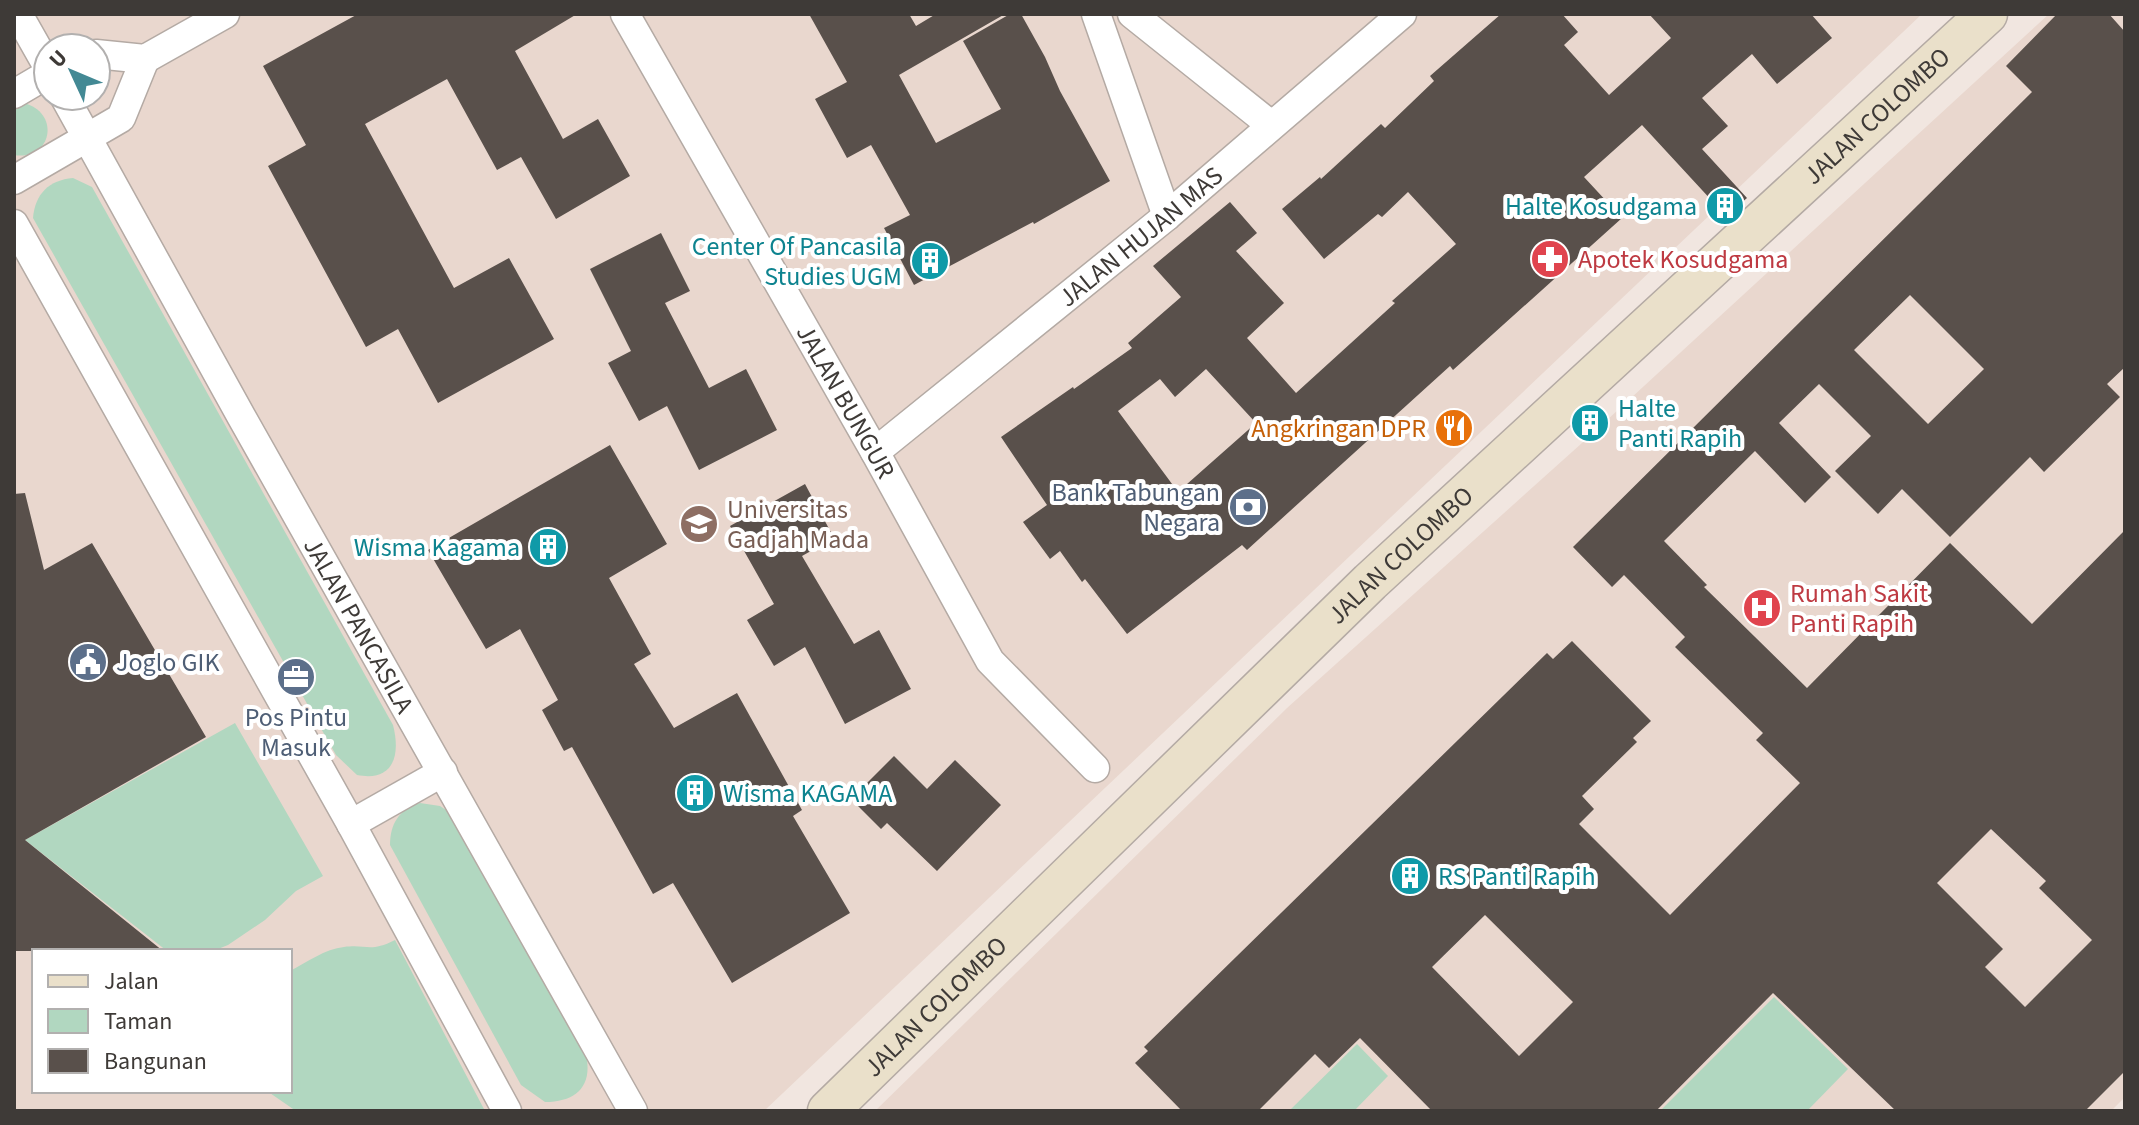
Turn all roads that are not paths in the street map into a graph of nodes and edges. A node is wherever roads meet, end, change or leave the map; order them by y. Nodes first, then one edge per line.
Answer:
1 (18, 14) edge
2 (225, 14) edge
3 (625, 14) edge
4 (1096, 14) edge
5 (1132, 14) edge
6 (1402, 14) edge
7 (1987, 14) edge
8 (32, 39) edge
9 (112, 56) edge
10 (145, 59) junction
11 (32, 83) edge
12 (14, 94) edge
13 (73, 112) edge
14 (1271, 125) junction
15 (87, 138) junction
16 (14, 180) edge
17 (1167, 216) junction
18 (14, 224) edge
19 (875, 452) junction
20 (1095, 768) dead end
21 (443, 772) junction
22 (351, 824) junction
23 (507, 1111) edge
24 (633, 1111) edge
25 (828, 1111) edge

1 - 8 street
2 - 10 street
3 - 19 street, JALAN BUNGUR
4 - 17 street
5 - 14 street
6 - 14 street, JALAN HUJAN MAS
7 - 25 main road, JALAN COLOMBO
9 - 10 street
10 - 15 street
11 - 12 street
13 - 15 street, JALAN PANCASILA
14 - 17 street, JALAN HUJAN MAS
15 - 16 street
15 - 21 street, JALAN PANCASILA
17 - 19 street, JALAN HUJAN MAS
18 - 22 street
19 - 20 street, JALAN BUNGUR
21 - 22 street
21 - 24 street, JALAN PANCASILA
22 - 23 street

